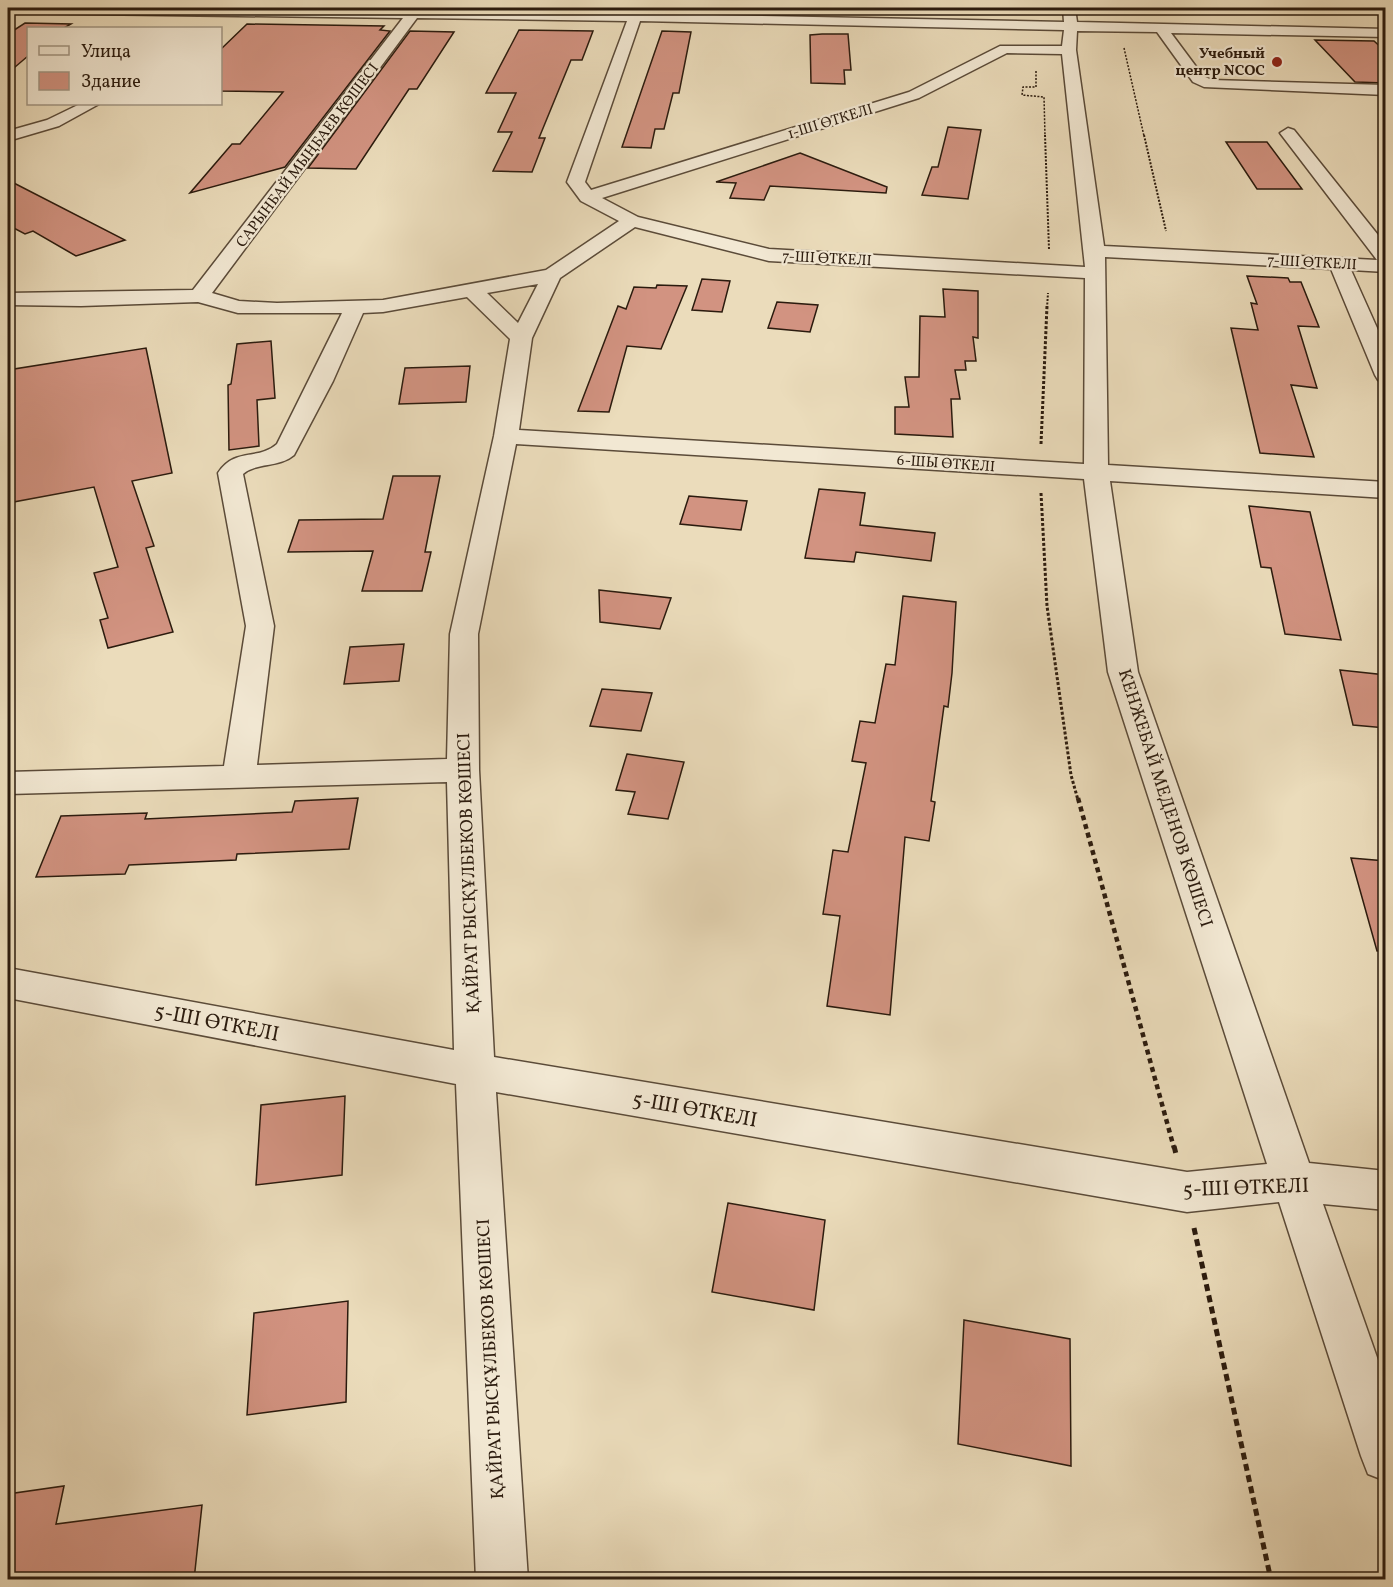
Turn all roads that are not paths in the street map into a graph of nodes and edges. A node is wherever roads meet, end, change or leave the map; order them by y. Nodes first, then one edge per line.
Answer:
1 (8, 9) edge
2 (206, 9) edge
3 (557, 11) edge
4 (414, 13) junction
5 (813, 14) edge
6 (635, 17) junction
7 (184, 27) edge
8 (1070, 28) edge
9 (1161, 28) junction
10 (1386, 33) edge
11 (1386, 90) edge
12 (89, 105) edge
13 (1288, 132) dead end
14 (8, 136) edge
15 (582, 190) junction
16 (632, 221) junction
17 (1386, 258) edge
18 (1095, 262) junction
19 (1339, 264) junction
20 (1386, 266) edge
21 (552, 275) junction
22 (472, 290) junction
23 (199, 296) junction
24 (8, 299) edge
25 (355, 307) junction
26 (521, 338) junction
27 (1386, 375) edge
28 (506, 436) junction
29 (1096, 472) junction
30 (1386, 490) edge
31 (463, 770) junction
32 (239, 776) junction
33 (8, 783) edge
34 (8, 983) edge
35 (475, 1071) junction
36 (1293, 1181) junction
37 (1386, 1191) edge
38 (1386, 1456) edge
39 (502, 1580) edge

1 - 2 street
2 - 4 street
2 - 7 street
3 - 4 street
3 - 6 street
4 - 23 street, САРЫНБАЙ МЫҢБАЕВ КӨШЕСІ
5 - 6 street
5 - 8 street
6 - 15 street
8 - 9 street
8 - 15 street, 1-ШІ ӨТКЕЛІ
8 - 18 street, КЕНЖЕБАЙ МЕДЕНОВ КӨШЕСІ
9 - 10 street
9 - 11 street
12 - 14 street
13 - 17 street
15 - 16 street, 7-ШІ ӨТКЕЛІ
16 - 18 street, 7-ШІ ӨТКЕЛІ
16 - 21 street, ҚАЙРАТ РЫСҚҰЛБЕКОВ КӨШЕСІ
18 - 19 street, 7-ШІ ӨТКЕЛІ
18 - 29 street, КЕНЖЕБАЙ МЕДЕНОВ КӨШЕСІ
19 - 20 street, 7-ШІ ӨТКЕЛІ
19 - 27 street
21 - 22 street
21 - 26 street, ҚАЙРАТ РЫСҚҰЛБЕКОВ КӨШЕСІ
22 - 25 street
22 - 26 street
23 - 24 street
23 - 25 street
25 - 32 street
26 - 28 street, ҚАЙРАТ РЫСҚҰЛБЕКОВ КӨШЕСІ
28 - 29 street, 6-ШЫ ӨТКЕЛІ
28 - 31 street, ҚАЙРАТ РЫСҚҰЛБЕКОВ КӨШЕСІ
29 - 30 street, 6-ШЫ ӨТКЕЛІ
29 - 36 street, КЕНЖЕБАЙ МЕДЕНОВ КӨШЕСІ
31 - 32 street
31 - 35 street, ҚАЙРАТ РЫСҚҰЛБЕКОВ КӨШЕСІ
32 - 33 street
34 - 35 street, 5-ШІ ӨТКЕЛІ
35 - 36 street, 5-ШІ ӨТКЕЛІ
35 - 39 street, ҚАЙРАТ РЫСҚҰЛБЕКОВ КӨШЕСІ
36 - 37 street, 5-ШІ ӨТКЕЛІ
36 - 38 street, КЕНЖЕБАЙ МЕДЕНОВ КӨШЕСІ

